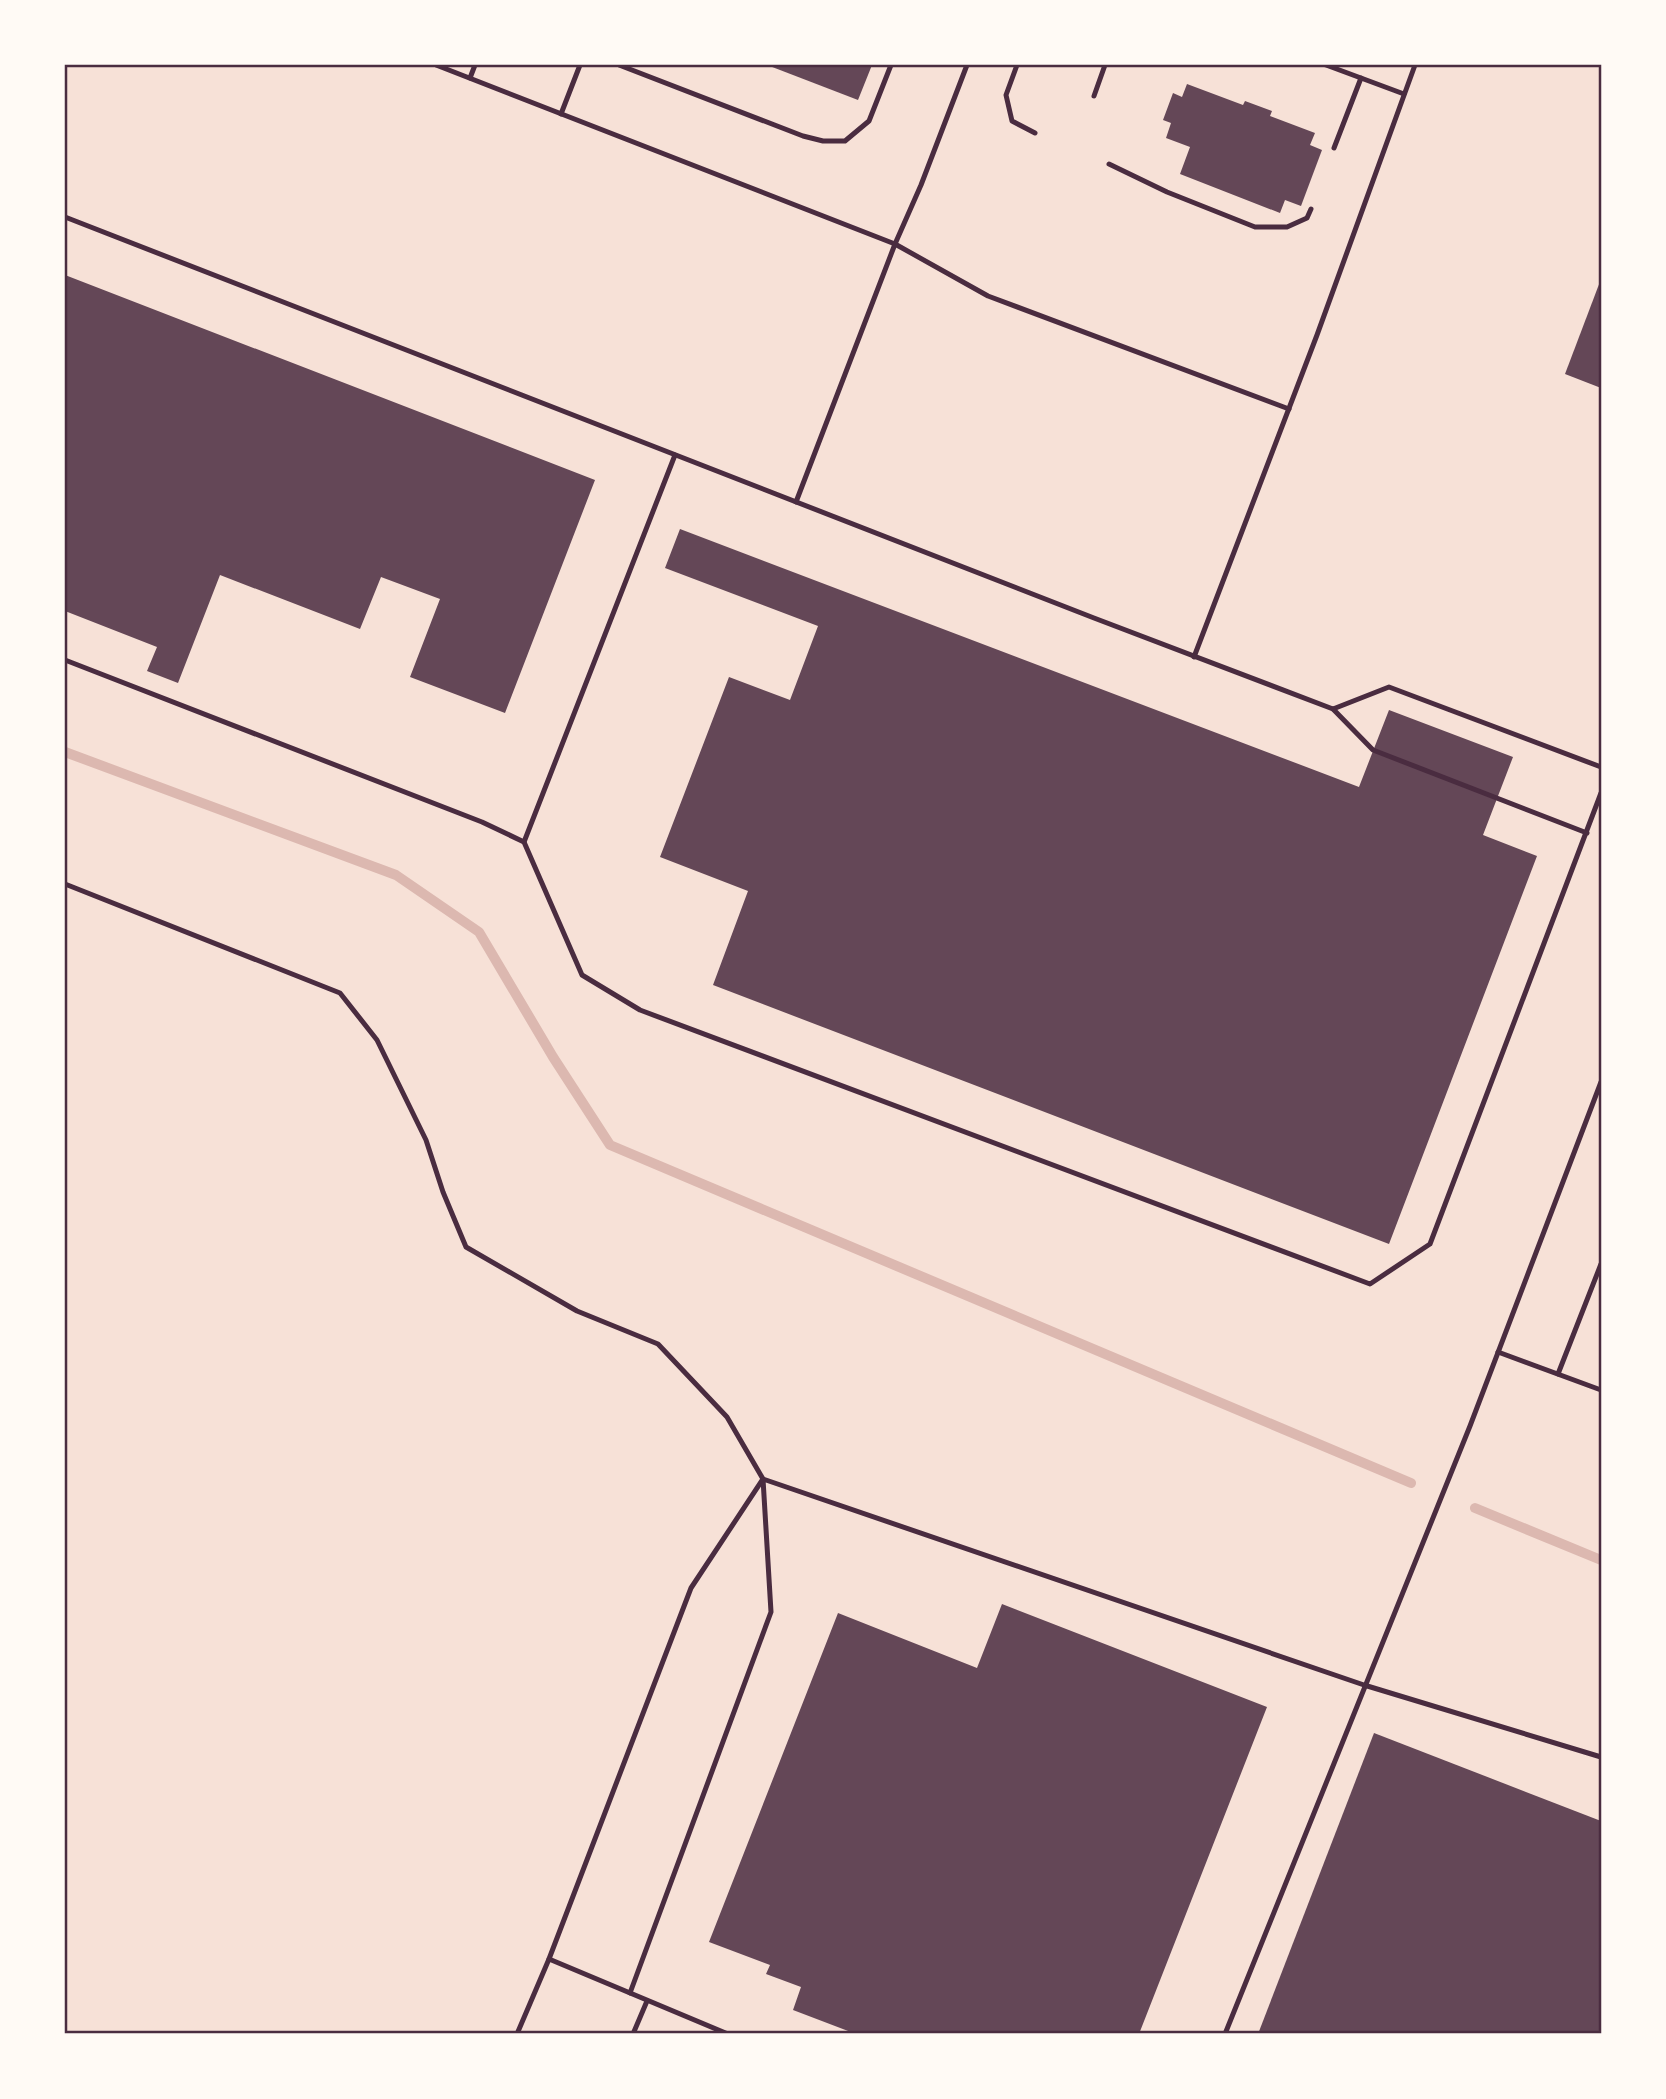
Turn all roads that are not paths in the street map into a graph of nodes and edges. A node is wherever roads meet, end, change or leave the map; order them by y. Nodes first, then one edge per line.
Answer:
1 (436, 65) edge
2 (475, 65) edge
3 (580, 65) edge
4 (619, 65) edge
5 (891, 65) edge
6 (967, 65) edge
7 (1017, 65) edge
8 (1105, 65) edge
9 (1326, 65) edge
10 (1415, 65) edge
11 (470, 78) junction
12 (1361, 78) junction
13 (1404, 94) junction
14 (1094, 96) dead end
15 (561, 114) junction
16 (1035, 133) dead end
17 (1334, 148) dead end
18 (1109, 164) dead end
19 (1311, 209) dead end
20 (65, 217) edge
21 (895, 244) junction
22 (1289, 409) junction
23 (674, 454) junction
24 (796, 502) junction
25 (1194, 657) junction
26 (65, 660) edge
27 (1333, 709) junction
28 (1601, 767) edge
29 (1601, 793) edge
30 (1587, 833) junction
31 (524, 842) junction
32 (65, 884) edge
33 (1601, 1082) edge
34 (1601, 1264) edge
35 (1498, 1352) junction
36 (1558, 1374) junction
37 (1601, 1390) edge
38 (763, 1479) junction
39 (1364, 1685) junction
40 (1601, 1757) edge
41 (548, 1959) junction
42 (631, 1993) junction
43 (647, 2001) junction
44 (517, 2034) edge
45 (633, 2034) edge
46 (728, 2034) edge
47 (1225, 2034) edge

1 - 11 lane
2 - 11 lane
3 - 15 lane
4 - 5 lane
6 - 21 lane
7 - 16 lane
8 - 14 lane
9 - 12 lane
10 - 13 lane
11 - 15 lane
12 - 13 lane
12 - 17 lane
13 - 22 lane
15 - 21 lane
18 - 19 lane
20 - 23 lane
21 - 22 lane
21 - 24 lane
22 - 25 lane
23 - 24 lane
23 - 31 lane
24 - 25 lane
25 - 27 lane
26 - 31 lane
27 - 28 lane
27 - 30 lane
29 - 30 lane
30 - 31 lane
32 - 38 lane
33 - 35 lane
34 - 36 lane
35 - 36 lane
35 - 39 lane
36 - 37 lane
38 - 39 lane
38 - 41 lane
38 - 42 lane
39 - 40 lane
39 - 47 lane
41 - 42 lane
41 - 44 lane
42 - 43 lane
43 - 45 lane
43 - 46 lane

